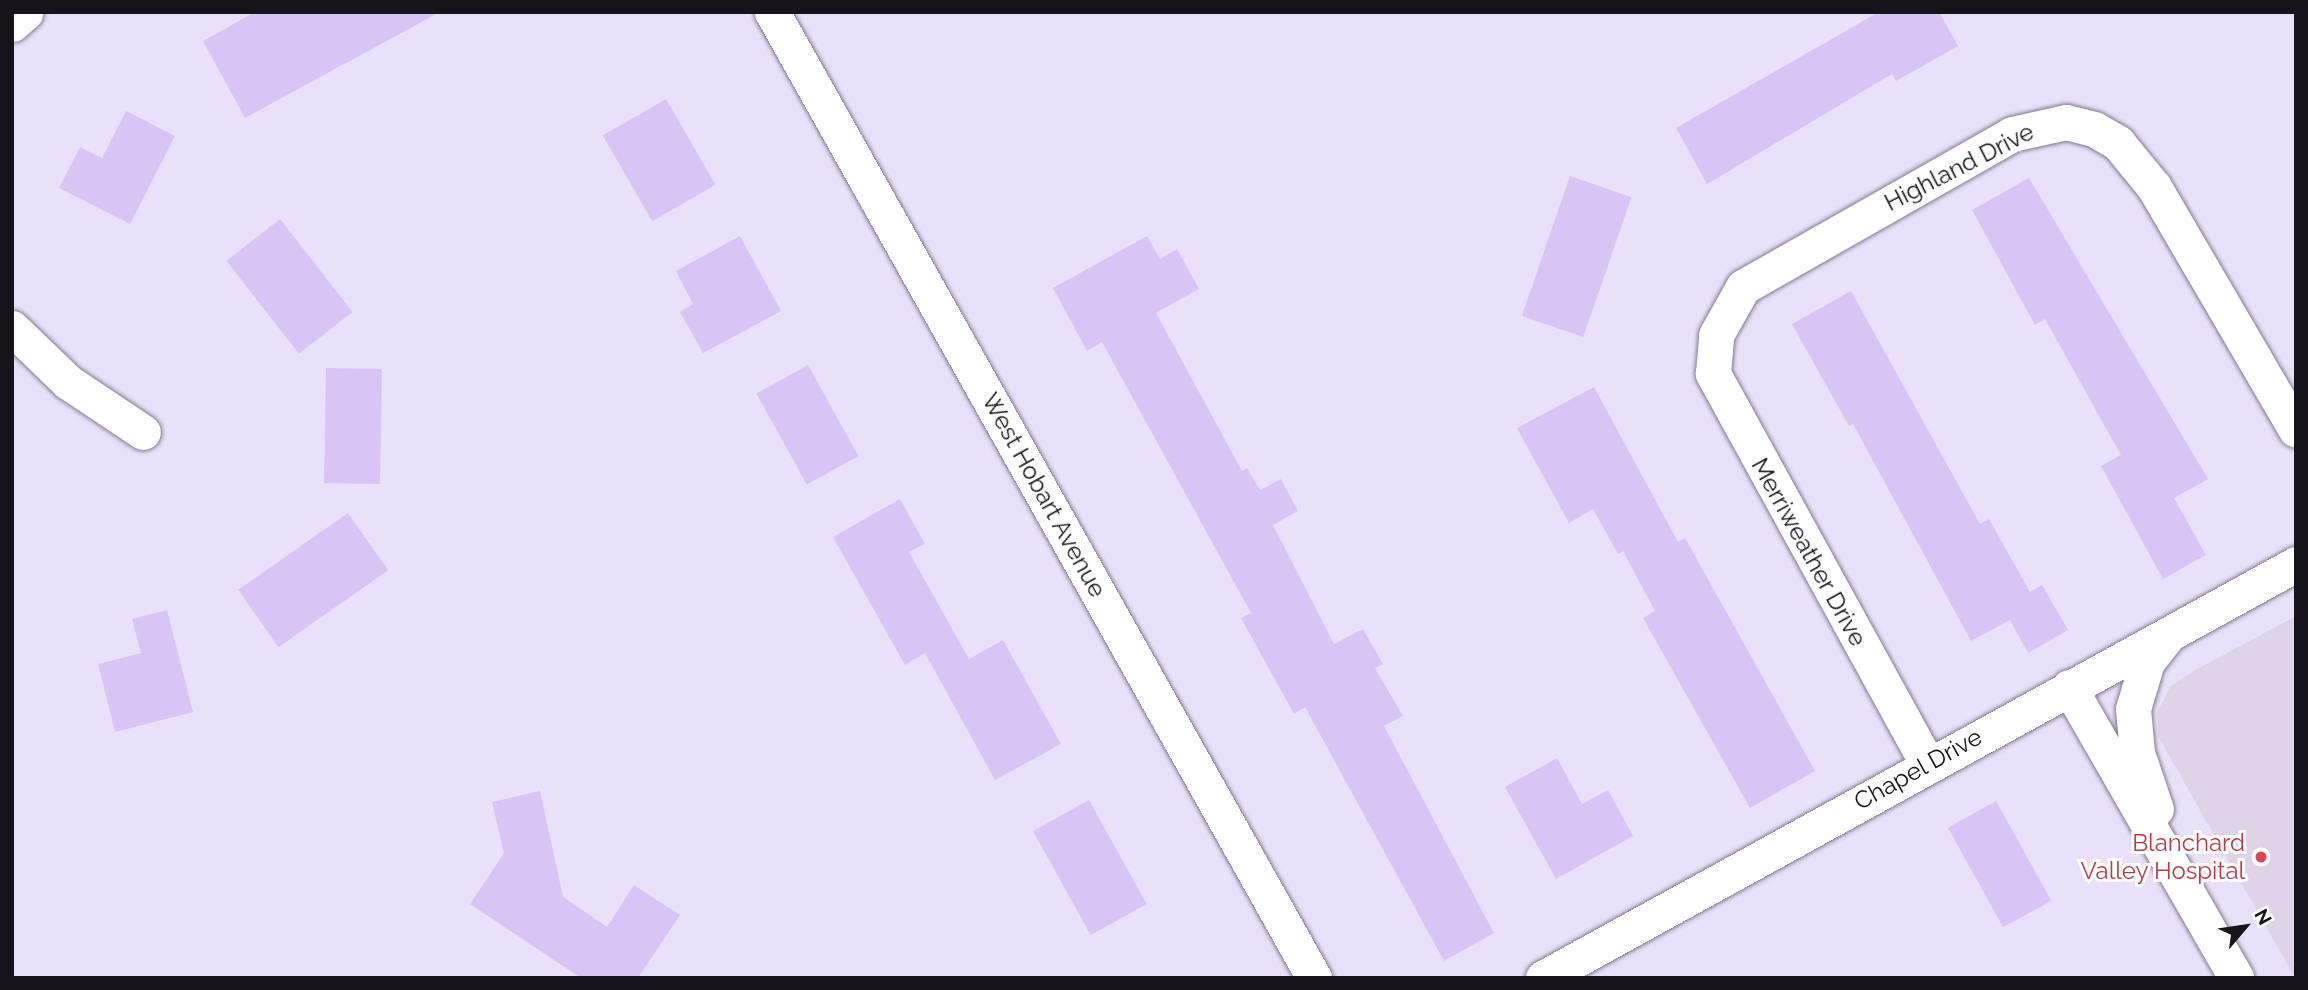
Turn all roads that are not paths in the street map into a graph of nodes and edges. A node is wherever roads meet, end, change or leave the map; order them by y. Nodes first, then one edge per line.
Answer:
1 (26, 12) edge
2 (772, 12) edge
3 (12, 24) edge
4 (12, 328) edge
5 (1716, 335) joint
6 (2296, 430) edge
7 (143, 432) dead end
8 (2296, 564) edge
9 (2172, 631) junction
10 (2069, 687) junction
11 (1927, 763) junction
12 (2178, 875) junction
13 (1314, 978) edge
14 (1543, 978) edge
15 (2236, 978) edge

1 - 3 street
2 - 13 street, West Hobart Avenue
4 - 7 street
5 - 6 street, Highland Drive
5 - 11 street, Merriweather Drive
8 - 9 street, Chapel Drive
9 - 10 street, Chapel Drive
9 - 12 street
10 - 11 street, Chapel Drive
10 - 12 street
11 - 14 street, Chapel Drive
12 - 15 street

